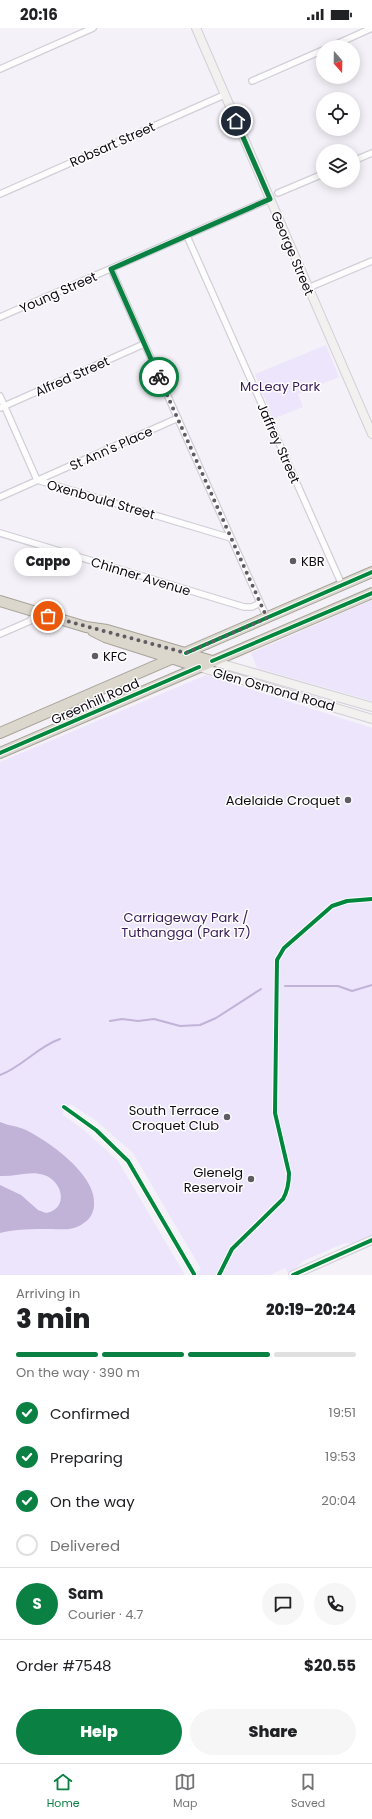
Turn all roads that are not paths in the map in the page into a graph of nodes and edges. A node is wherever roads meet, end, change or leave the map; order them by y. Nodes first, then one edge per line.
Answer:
1 (93, 28) edge
2 (196, 28) edge
3 (372, 28) edge
4 (345, 40) edge
5 (316, 53) edge
6 (0, 69) edge
7 (252, 81) dead end
8 (224, 95) junction
9 (372, 153) edge
10 (360, 158) edge
11 (316, 177) edge
12 (278, 193) dead end
13 (0, 194) edge
14 (270, 199) junction
15 (187, 236) junction
16 (372, 261) edge
17 (111, 269) junction
18 (308, 288) junction
19 (0, 317) edge
20 (144, 344) junction
21 (0, 396) edge
22 (2, 407) edge
23 (178, 418) junction
24 (372, 434) edge
25 (37, 480) junction
26 (0, 496) edge
27 (0, 534) edge
28 (231, 538) junction
29 (372, 572) edge
30 (342, 586) junction
31 (372, 593) edge
32 (0, 601) edge
33 (260, 603) junction
34 (349, 603) junction
35 (36, 612) junction
36 (267, 618) junction
37 (86, 627) junction
38 (0, 634) edge
39 (138, 647) junction
40 (186, 653) junction
41 (172, 659) junction
42 (212, 661) junction
43 (199, 667) junction
44 (147, 670) junction
45 (372, 707) edge
46 (372, 719) edge
47 (0, 733) edge
48 (0, 753) edge
49 (371, 1242) edge
50 (293, 1275) edge

1 - 6 street
2 - 8 street, George Street
3 - 4 street
5 - 7 street
8 - 13 street, Robsart Street
8 - 14 street, George Street
9 - 10 street
11 - 12 street
14 - 15 street, Young Street
14 - 18 street, George Street
15 - 17 street, Young Street
15 - 30 street, Jaffrey Street
16 - 18 street
17 - 19 street, Young Street
17 - 20 street
18 - 24 street, George Street
20 - 22 street, Alfred Street
20 - 23 street
21 - 22 street, Oxenbould Street
22 - 25 street, Oxenbould Street
23 - 25 street, St Ann's Place
23 - 28 street
25 - 26 street, St Ann's Place
25 - 28 street, Oxenbould Street
27 - 33 street, Chinner Avenue
28 - 33 street
29 - 30 highway, Greenhill Road
30 - 34 highway
30 - 36 highway, Greenhill Road
31 - 34 highway, Greenhill Road
32 - 35 highway, Glen Osmond Road
33 - 36 street
34 - 42 highway, Greenhill Road
35 - 37 highway, Glen Osmond Road
35 - 38 street
36 - 40 highway, Greenhill Road
37 - 39 highway, Glen Osmond Road
37 - 40 highway, Glen Osmond Road
39 - 41 highway, Glen Osmond Road
39 - 44 highway
40 - 41 highway, Greenhill Road
40 - 42 highway, Glen Osmond Road
41 - 43 highway, Glen Osmond Road
41 - 44 highway, Greenhill Road
42 - 43 highway, Greenhill Road
42 - 45 street, Glen Osmond Road
43 - 46 street, Glen Osmond Road
43 - 48 highway, Greenhill Road
44 - 47 highway, Greenhill Road
49 - 50 street

